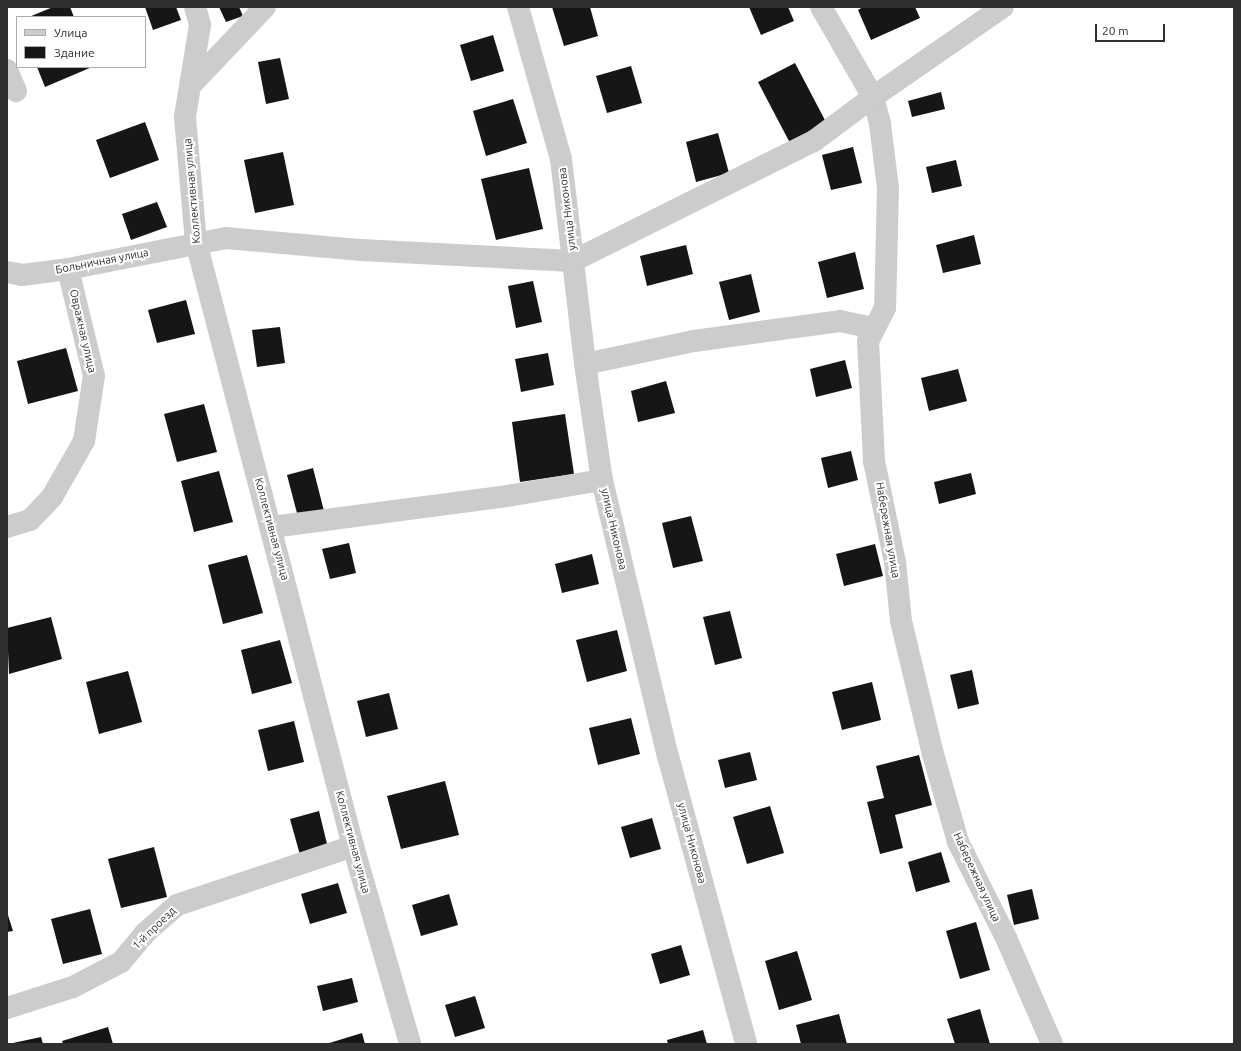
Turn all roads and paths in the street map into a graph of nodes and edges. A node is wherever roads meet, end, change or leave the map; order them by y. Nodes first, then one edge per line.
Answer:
1 (195, 7) edge
2 (265, 7) edge
3 (518, 7) edge
4 (821, 7) edge
5 (1003, 7) edge
6 (7, 70) edge
7 (190, 86) junction
8 (16, 91) dead end
9 (873, 97) junction
10 (196, 242) junction
11 (573, 261) junction
12 (68, 269) junction
13 (7, 272) edge
14 (874, 328) junction
15 (585, 364) junction
16 (602, 480) junction
17 (7, 527) edge
18 (272, 527) junction
19 (353, 846) junction
20 (7, 1008) edge
21 (410, 1044) edge
22 (746, 1044) edge
23 (1052, 1044) edge

1 - 7 street, Коллективная улица
2 - 7 street
3 - 11 street, улица Никонова
4 - 9 street, Набережная улица
5 - 9 street
6 - 8 street
7 - 10 street, Коллективная улица
9 - 11 street
9 - 14 street, Набережная улица
10 - 11 street, Больничная улица
10 - 12 street, Больничная улица
10 - 18 street, Коллективная улица
11 - 15 street, улица Никонова
12 - 13 street, Больничная улица
12 - 17 street, Овражная улица
14 - 15 street
14 - 23 street, Набережная улица
15 - 16 street, улица Никонова
16 - 18 street
16 - 22 street, улица Никонова
18 - 19 street, Коллективная улица
19 - 20 street, 1-й проезд
19 - 21 street, Коллективная улица

